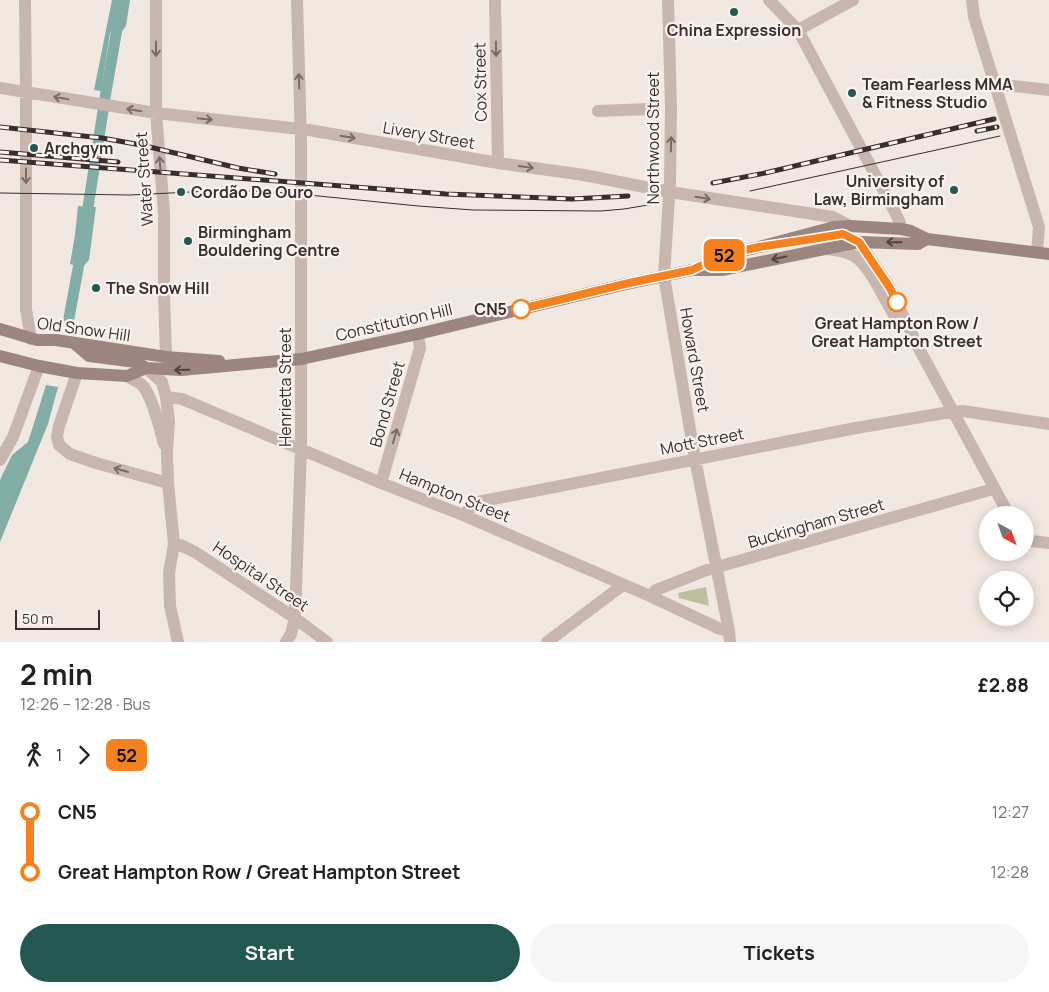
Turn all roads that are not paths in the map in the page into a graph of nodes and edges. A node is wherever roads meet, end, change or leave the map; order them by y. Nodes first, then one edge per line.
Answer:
1 (24, 0) edge
2 (156, 0) edge
3 (297, 0) edge
4 (495, 0) edge
5 (668, 0) edge
6 (769, 0) edge
7 (853, 0) edge
8 (972, 0) edge
9 (798, 30) junction
10 (995, 84) junction
11 (0, 88) edge
12 (1049, 90) edge
13 (26, 92) junction
14 (648, 110) tunnel mouth
15 (598, 111) dead end
16 (156, 113) junction
17 (300, 130) junction
18 (498, 163) junction
19 (670, 192) junction
20 (850, 226) junction
21 (901, 229) junction
22 (927, 239) junction
23 (859, 242) junction
24 (759, 247) junction
25 (827, 248) junction
26 (1043, 253) edge
27 (692, 270) junction
28 (664, 276) junction
29 (0, 328) edge
30 (418, 334) junction
31 (31, 339) junction
32 (74, 343) junction
33 (917, 345) junction
34 (0, 356) edge
35 (166, 357) junction
36 (301, 359) junction
37 (248, 364) junction
38 (39, 366) junction
39 (146, 368) junction
40 (77, 372) junction
41 (127, 376) junction
42 (166, 397) junction
43 (953, 412) junction
44 (1049, 424) edge
45 (301, 448) junction
46 (167, 453) junction
47 (695, 459) junction
48 (0, 460) edge
49 (168, 483) junction
50 (382, 483) junction
51 (994, 488) junction
52 (1003, 506) edge
53 (463, 514) junction
54 (1034, 541) edge
55 (1049, 543) edge
56 (174, 544) junction
57 (716, 568) junction
58 (623, 585) junction
59 (650, 596) junction
60 (295, 618) junction
61 (729, 636) edge
62 (178, 642) edge
63 (286, 642) edge
64 (327, 642) edge
65 (548, 642) edge

1 - 13 street
2 -> 16 street, Water Street
17 -> 3 street, Henrietta Street
4 -> 18 street, Cox Street
19 -> 5 street, Northwood Street
6 - 9 street
7 - 9 street
8 - 10 street
9 - 21 street
10 - 12 street
10 - 26 street
11 - 13 street, Livery Street
16 -> 13 street, Livery Street
13 -> 31 street
14 - 15 street
16 -> 17 street, Livery Street
35 -> 16 street, Water Street
17 -> 18 street, Livery Street
17 - 36 street, Henrietta Street
18 -> 19 street, Livery Street
19 -> 20 street, Livery Street
19 - 28 street, Northwood Street
20 - 21 main road, Constitution Hill
20 - 24 main road, Constitution Hill
21 - 22 main road, Constitution Hill
22 -> 23 main road
22 - 26 main road
23 - 24 main road, Constitution Hill
23 - 25 main road, Constitution Hill
23 - 33 street
24 - 27 main road, Constitution Hill
25 -> 27 main road, Constitution Hill
25 - 33 street
27 - 28 main road, Constitution Hill
28 - 30 main road, Constitution Hill
28 - 47 street, Howard Street
29 - 31 main road, Old Snow Hill
30 - 36 main road, Constitution Hill
50 -> 30 street, Bond Street
31 - 32 main road, Old Snow Hill
32 - 35 main road, Old Snow Hill
32 - 39 main road, Constitution Hill
33 - 43 street
34 - 38 main road
35 - 37 main road, Constitution Hill
36 - 37 main road, Constitution Hill
36 - 45 street, Henrietta Street
37 -> 39 main road, Constitution Hill
38 - 40 main road, Constitution Hill
38 - 48 street
39 - 41 main road, Constitution Hill
39 - 42 street
40 - 41 main road, Constitution Hill
49 -> 40 street
41 - 46 street
42 - 45 street, Hampton Street
42 - 46 street
43 - 44 street, Mott Street
43 - 47 street, Mott Street
43 - 51 street
45 - 50 street, Hampton Street
45 - 60 street, Henrietta Street
46 - 49 street
47 - 53 street, Mott Street
47 - 57 street, Howard Street
49 - 56 street
50 - 53 street, Hampton Street
51 - 52 street
51 - 57 street, Buckingham Street
53 - 58 street, Hampton Street
54 - 55 street
56 - 60 street, Hospital Street
56 - 62 street
57 - 59 street, Buckingham Street
57 - 61 street, Howard Street
58 - 59 street, Hampton Street
58 - 65 street
59 - 61 street, Hampton Street
60 - 63 street, Henrietta Street
60 - 64 street, Hospital Street

